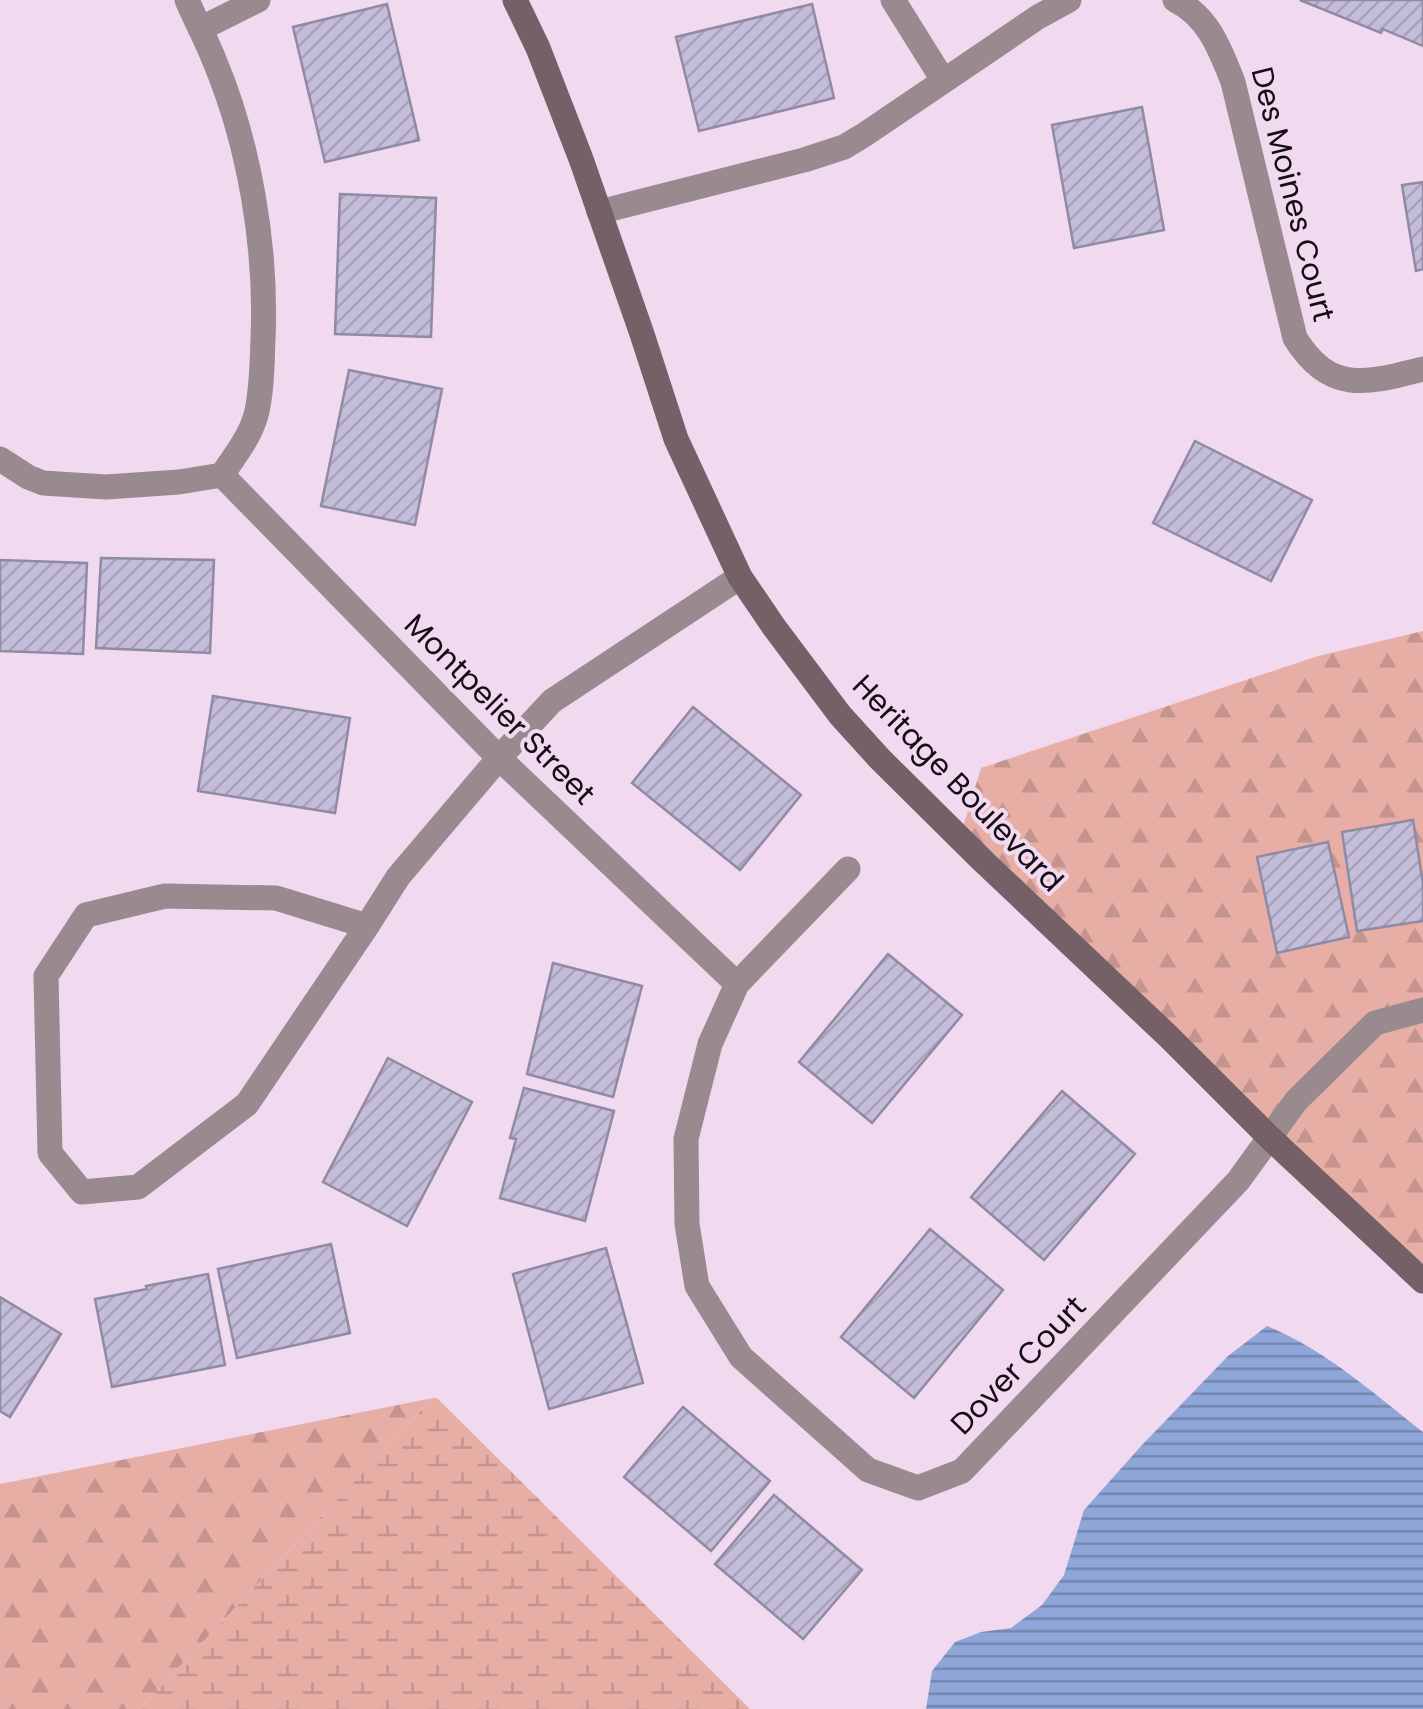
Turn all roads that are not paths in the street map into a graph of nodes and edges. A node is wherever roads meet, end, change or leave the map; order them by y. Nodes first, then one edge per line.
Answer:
1 (186, 0) edge
2 (258, 0) edge
3 (515, 0) edge
4 (892, 0) edge
5 (1069, 0) edge
6 (1175, 0) edge
7 (200, 29) junction
8 (943, 80) junction
9 (600, 212) junction
10 (1423, 369) edge
11 (0, 459) edge
12 (222, 475) junction
13 (740, 577) junction
14 (500, 758) junction
15 (848, 869) dead end
16 (367, 926) junction
17 (737, 984) junction
18 (1423, 1010) edge
19 (1269, 1137) junction
20 (1423, 1281) edge

1 - 7 street
2 - 7 street
3 - 9 street, Heritage Boulevard
4 - 8 street
5 - 8 street
6 - 10 street, Des Moines Court
7 - 12 street
8 - 9 street
9 - 13 street, Heritage Boulevard
11 - 12 street
12 - 14 street, Montpelier Street
13 - 14 street
13 - 19 street, Heritage Boulevard
14 - 16 street
14 - 17 street, Montpelier Street
15 - 17 street, Dover Court
16 - 16 street
17 - 19 street, Dover Court
18 - 19 street, Dover Court
19 - 20 street, Heritage Boulevard

